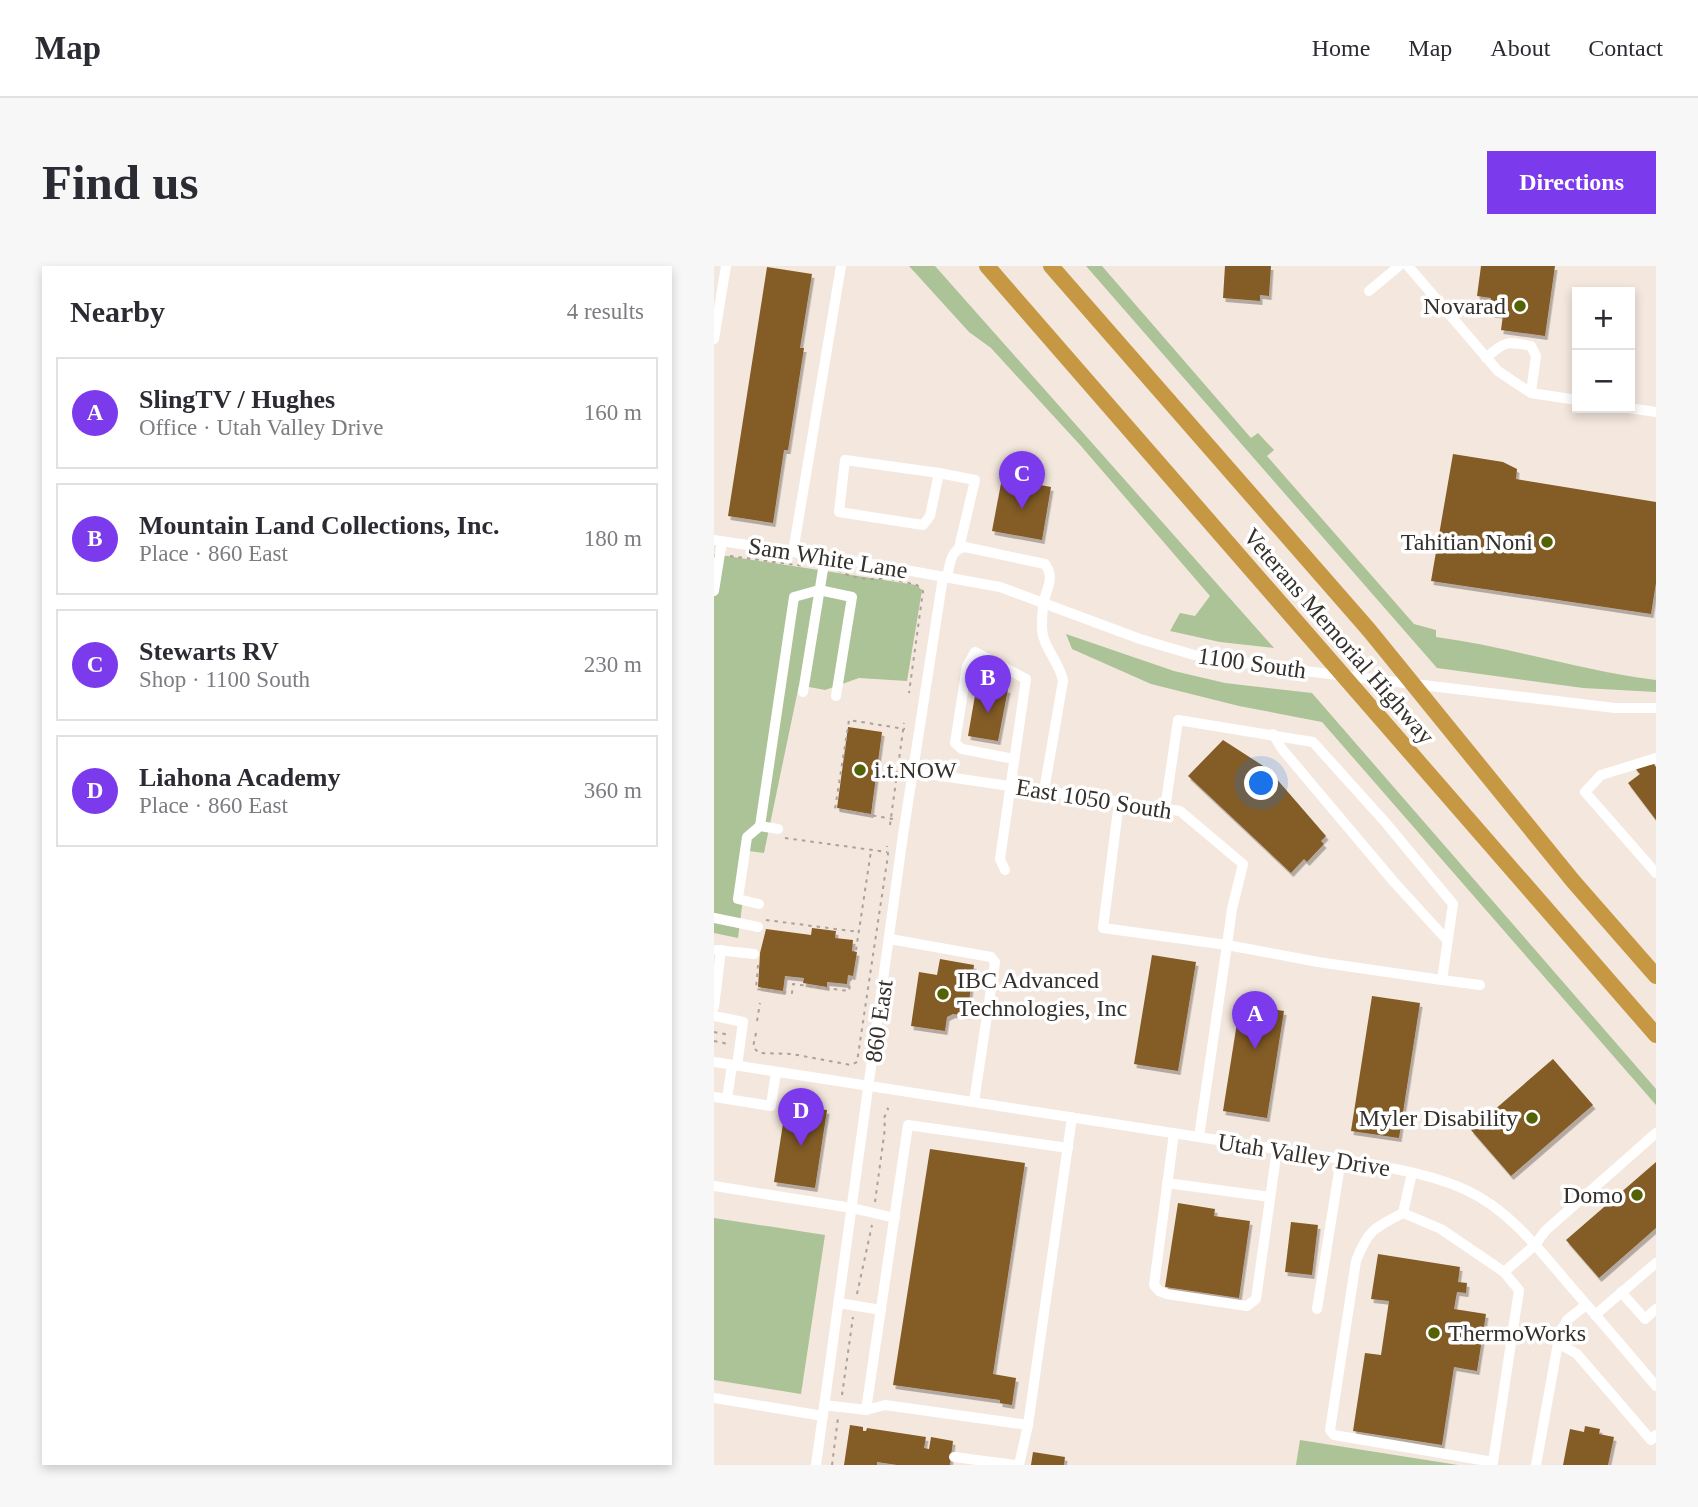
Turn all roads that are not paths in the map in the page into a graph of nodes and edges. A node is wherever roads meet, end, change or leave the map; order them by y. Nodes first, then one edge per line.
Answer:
1 (726, 266) edge
2 (841, 266) edge
3 (987, 266) edge
4 (1051, 266) edge
5 (1399, 266) edge
6 (1408, 266) edge
7 (1369, 290) dead end
8 (714, 339) edge
9 (1486, 358) junction
10 (1531, 392) junction
11 (1572, 399) edge
12 (1635, 409) edge
13 (1656, 412) edge
14 (939, 473) junction
15 (718, 540) edge
16 (959, 548) junction
17 (793, 552) junction
18 (825, 557) junction
19 (945, 577) junction
20 (819, 590) junction
21 (714, 591) edge
22 (1043, 603) junction
23 (803, 692) dead end
24 (835, 696) dead end
25 (1656, 708) edge
26 (1273, 734) junction
27 (1656, 758) edge
28 (1014, 759) junction
29 (914, 772) junction
30 (1010, 786) junction
31 (1044, 791) junction
32 (1119, 802) junction
33 (1165, 809) junction
34 (760, 826) junction
35 (776, 832) road end
36 (1005, 870) dead end
37 (1656, 873) edge
38 (738, 899) junction
39 (759, 904) dead end
40 (714, 918) edge
41 (735, 922) junction
42 (761, 923) road end
43 (890, 939) junction
44 (1447, 940) junction
45 (1227, 945) junction
46 (718, 950) edge
47 (756, 958) road end
48 (1656, 976) edge
49 (1442, 980) junction
50 (1480, 985) dead end
51 (714, 1007) edge
52 (714, 1016) edge
53 (1656, 1035) edge
54 (714, 1062) edge
55 (735, 1065) junction
56 (776, 1072) junction
57 (870, 1086) junction
58 (714, 1097) edge
59 (727, 1099) junction
60 (974, 1102) junction
61 (1072, 1117) junction
62 (1174, 1133) junction
63 (1656, 1133) edge
64 (1199, 1137) junction
65 (1068, 1149) junction
66 (1277, 1149) junction
67 (1340, 1159) junction
68 (1412, 1173) junction
69 (1167, 1183) junction
70 (714, 1186) edge
71 (1270, 1197) junction
72 (852, 1208) junction
73 (1403, 1213) junction
74 (895, 1217) junction
75 (1535, 1245) junction
76 (1656, 1263) edge
77 (1504, 1272) junction
78 (1621, 1292) junction
79 (839, 1303) junction
80 (1586, 1305) junction
81 (1317, 1309) dead end
82 (1656, 1309) edge
83 (881, 1310) junction
84 (1595, 1315) junction
85 (1558, 1343) junction
86 (1656, 1385) edge
87 (714, 1398) edge
88 (866, 1410) junction
89 (823, 1411) junction
90 (1028, 1425) junction
91 (1654, 1440) edge
92 (954, 1457) dead end
93 (816, 1465) edge
94 (1017, 1465) edge
95 (1536, 1465) edge

1 - 8 street
2 - 17 street
3 - 53 highway, Veterans Memorial Highway
4 - 48 highway, Veterans Memorial Highway
5 - 7 street
6 - 9 street
9 - 10 street
9 - 10 street
10 - 11 street
12 - 13 street
14 - 14 street
14 - 16 street, 860 East
15 - 17 street, Sam White Lane
15 - 21 street
16 - 19 street, 860 East
16 - 22 street
17 - 18 street, Sam White Lane
18 - 19 street, Sam White Lane
18 - 20 street
19 - 22 street, 1100 South
19 - 29 street, 860 East
20 - 23 street
20 - 24 street
20 - 34 street
22 - 25 street, 1100 South
22 - 31 street
26 - 33 street
26 - 44 street
26 - 44 street
27 - 37 street
28 - 28 street
28 - 30 street
29 - 30 street, East 1050 South
29 - 43 street, 860 East
30 - 31 street, East 1050 South
30 - 36 street
31 - 32 street, East 1050 South
32 - 33 street, East 1050 South
32 - 45 street
33 - 45 street, East 1050 South
34 - 35 street
34 - 38 street
38 - 39 street
38 - 41 street
40 - 41 street
41 - 42 street
43 - 57 street, 860 East
43 - 60 street
44 - 49 street
45 - 49 street
45 - 64 street
46 - 47 street
46 - 51 street
49 - 50 street
52 - 55 street
54 - 55 street, Utah Valley Drive
55 - 56 street, Utah Valley Drive
55 - 59 street
56 - 57 street, Utah Valley Drive
56 - 59 street
57 - 60 street, Utah Valley Drive
57 - 72 street, 860 East
58 - 59 street
60 - 61 street, Utah Valley Drive
61 - 62 street, Utah Valley Drive
61 - 65 street
62 - 64 street, Utah Valley Drive
62 - 69 street
63 - 75 street
64 - 66 street, Utah Valley Drive
65 - 74 street
65 - 90 street
66 - 67 street, Utah Valley Drive
66 - 71 street
67 - 68 street, Utah Valley Drive
67 - 81 street
68 - 73 street
68 - 75 street, Utah Valley Drive
69 - 71 street
69 - 71 street
70 - 72 street
72 - 74 street
72 - 79 street, 860 East
73 - 77 street
73 - 77 street
74 - 83 street
75 - 77 street
75 - 80 street, Utah Valley Drive
76 - 78 street
78 - 82 street
78 - 84 street
79 - 83 street
79 - 89 street, 860 East
80 - 84 street, Utah Valley Drive
80 - 85 street
83 - 88 street
84 - 86 street, Utah Valley Drive
85 - 91 street
85 - 95 street
87 - 89 street
88 - 89 street
88 - 90 street
89 - 93 street, 860 East
90 - 94 street
92 - 94 street

